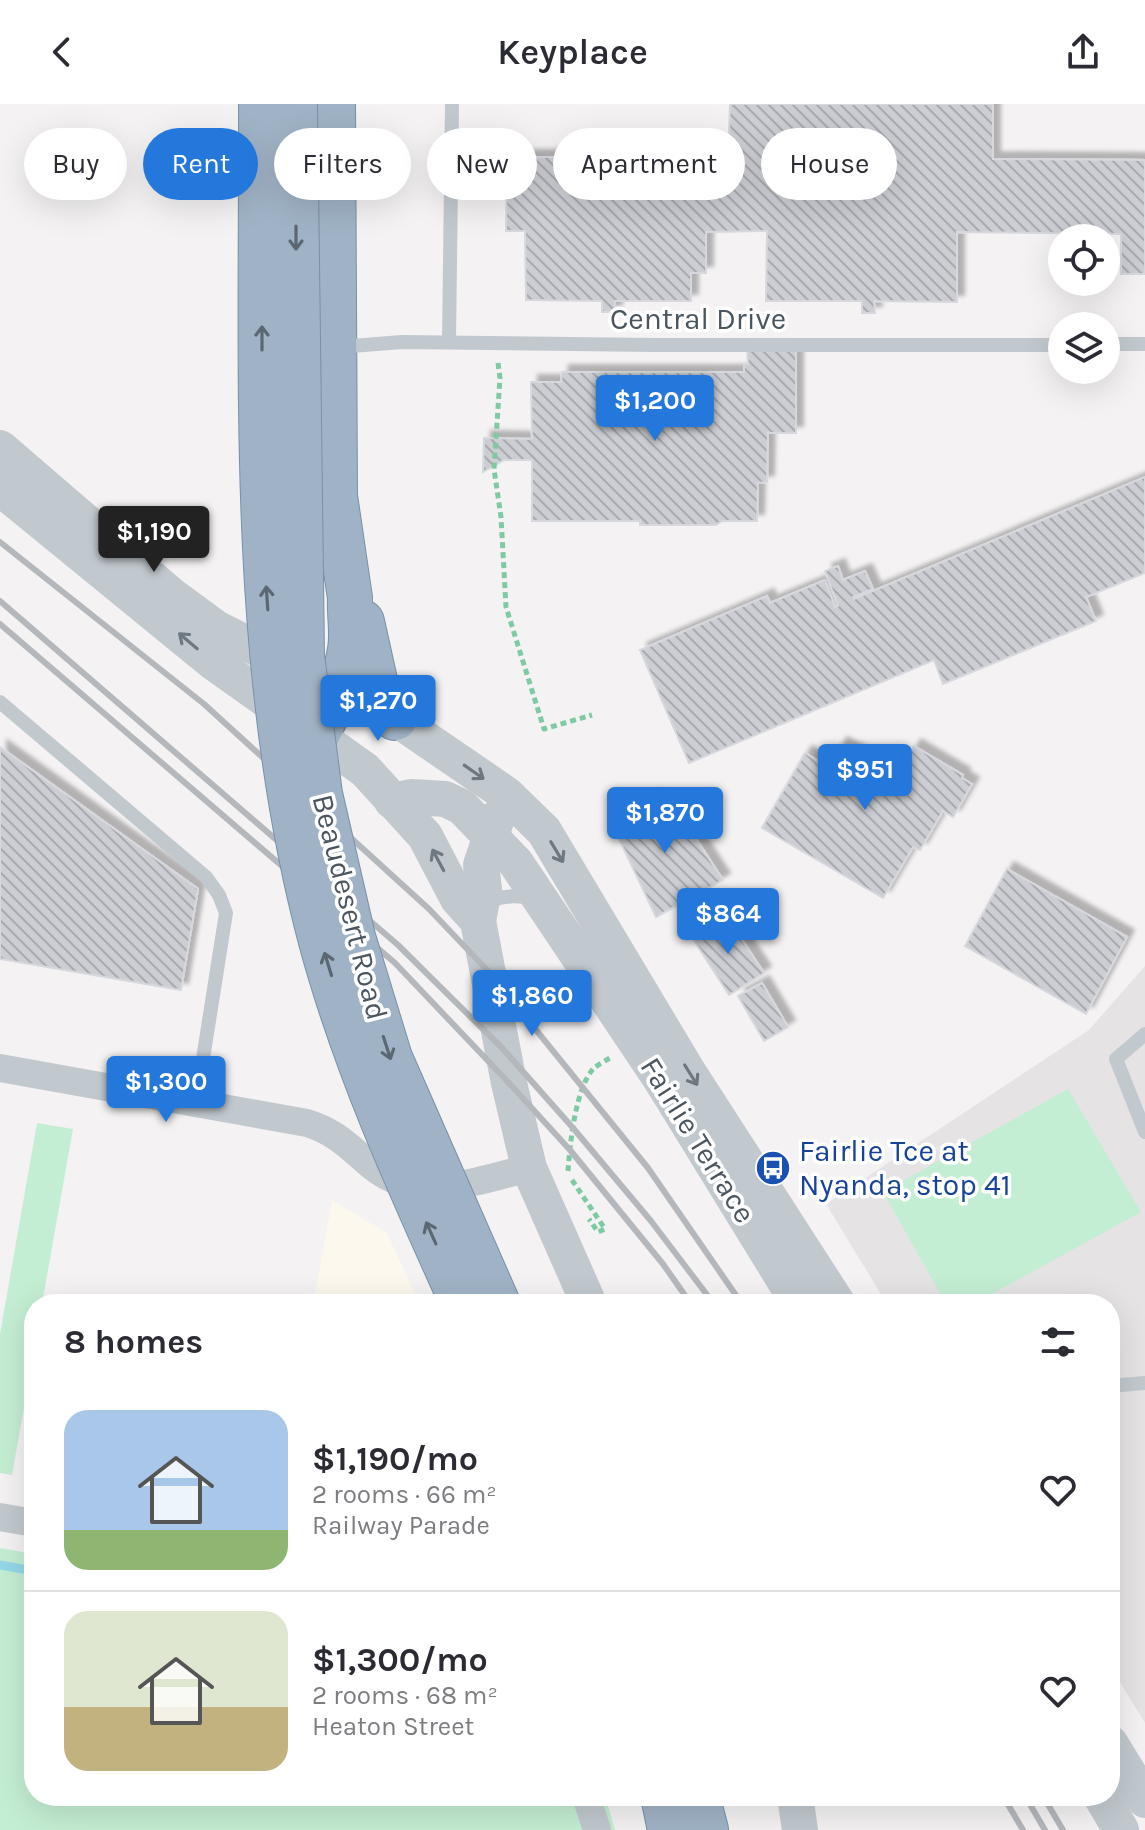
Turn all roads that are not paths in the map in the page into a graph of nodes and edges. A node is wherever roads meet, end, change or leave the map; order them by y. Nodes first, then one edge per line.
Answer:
1 (261, 104) edge
2 (295, 104) edge
3 (333, 104) edge
4 (452, 104) edge
5 (449, 342) junction
6 (1120, 344) edge
7 (1145, 344) edge
8 (1048, 345) edge
9 (335, 347) junction
10 (0, 448) edge
11 (0, 488) edge
12 (350, 598) junction
13 (327, 683) junction
14 (0, 702) edge
15 (395, 718) junction
16 (317, 735) junction
17 (506, 794) junction
18 (392, 801) junction
19 (491, 834) junction
20 (544, 902) junction
21 (480, 913) junction
22 (1145, 1034) edge
23 (0, 1068) edge
24 (1140, 1098) edge
25 (196, 1103) junction
26 (1145, 1132) edge
27 (529, 1168) junction
28 (458, 1294) edge
29 (494, 1294) edge
30 (584, 1294) edge
31 (793, 1294) edge
32 (832, 1294) edge
33 (1145, 1383) edge
34 (1120, 1385) edge
35 (0, 1517) edge
36 (24, 1521) edge
37 (1120, 1759) edge
38 (1145, 1800) edge
39 (589, 1806) edge
40 (665, 1806) edge
41 (700, 1806) edge
42 (796, 1806) edge
43 (1107, 1806) edge
44 (597, 1830) edge
45 (670, 1830) edge
46 (706, 1830) edge
47 (800, 1830) edge
48 (1121, 1830) edge

28 -> 1 highway, Beaudesert Road, bridge
2 -> 29 highway, Beaudesert Road, bridge
3 - 9 highway
4 - 5 lane
5 - 8 lane, Central Drive
5 - 9 lane, Central Drive
6 - 7 lane
9 - 12 highway
9 - 13 highway
10 - 13 street, Fairlie Terrace
16 -> 11 street
12 - 13 highway
12 - 15 highway
13 - 15 street, Fairlie Terrace
13 - 16 highway
14 - 25 lane
15 -> 17 street, Fairlie Terrace
16 - 18 street
17 - 19 street
17 -> 32 street, Fairlie Terrace
18 - 19 street, Fairlie Terrace
21 -> 18 street
19 - 20 street, Fairlie Terrace
19 - 21 street
20 - 21 lane
20 - 31 street, Fairlie Terrace
21 - 27 street
22 - 24 lane
23 - 25 street
24 - 26 lane
25 - 27 street
27 - 30 street
33 - 34 lane
35 - 36 street
37 - 38 street
39 - 44 street
40 - 45 highway
41 - 46 highway
42 - 47 street
43 - 48 street

